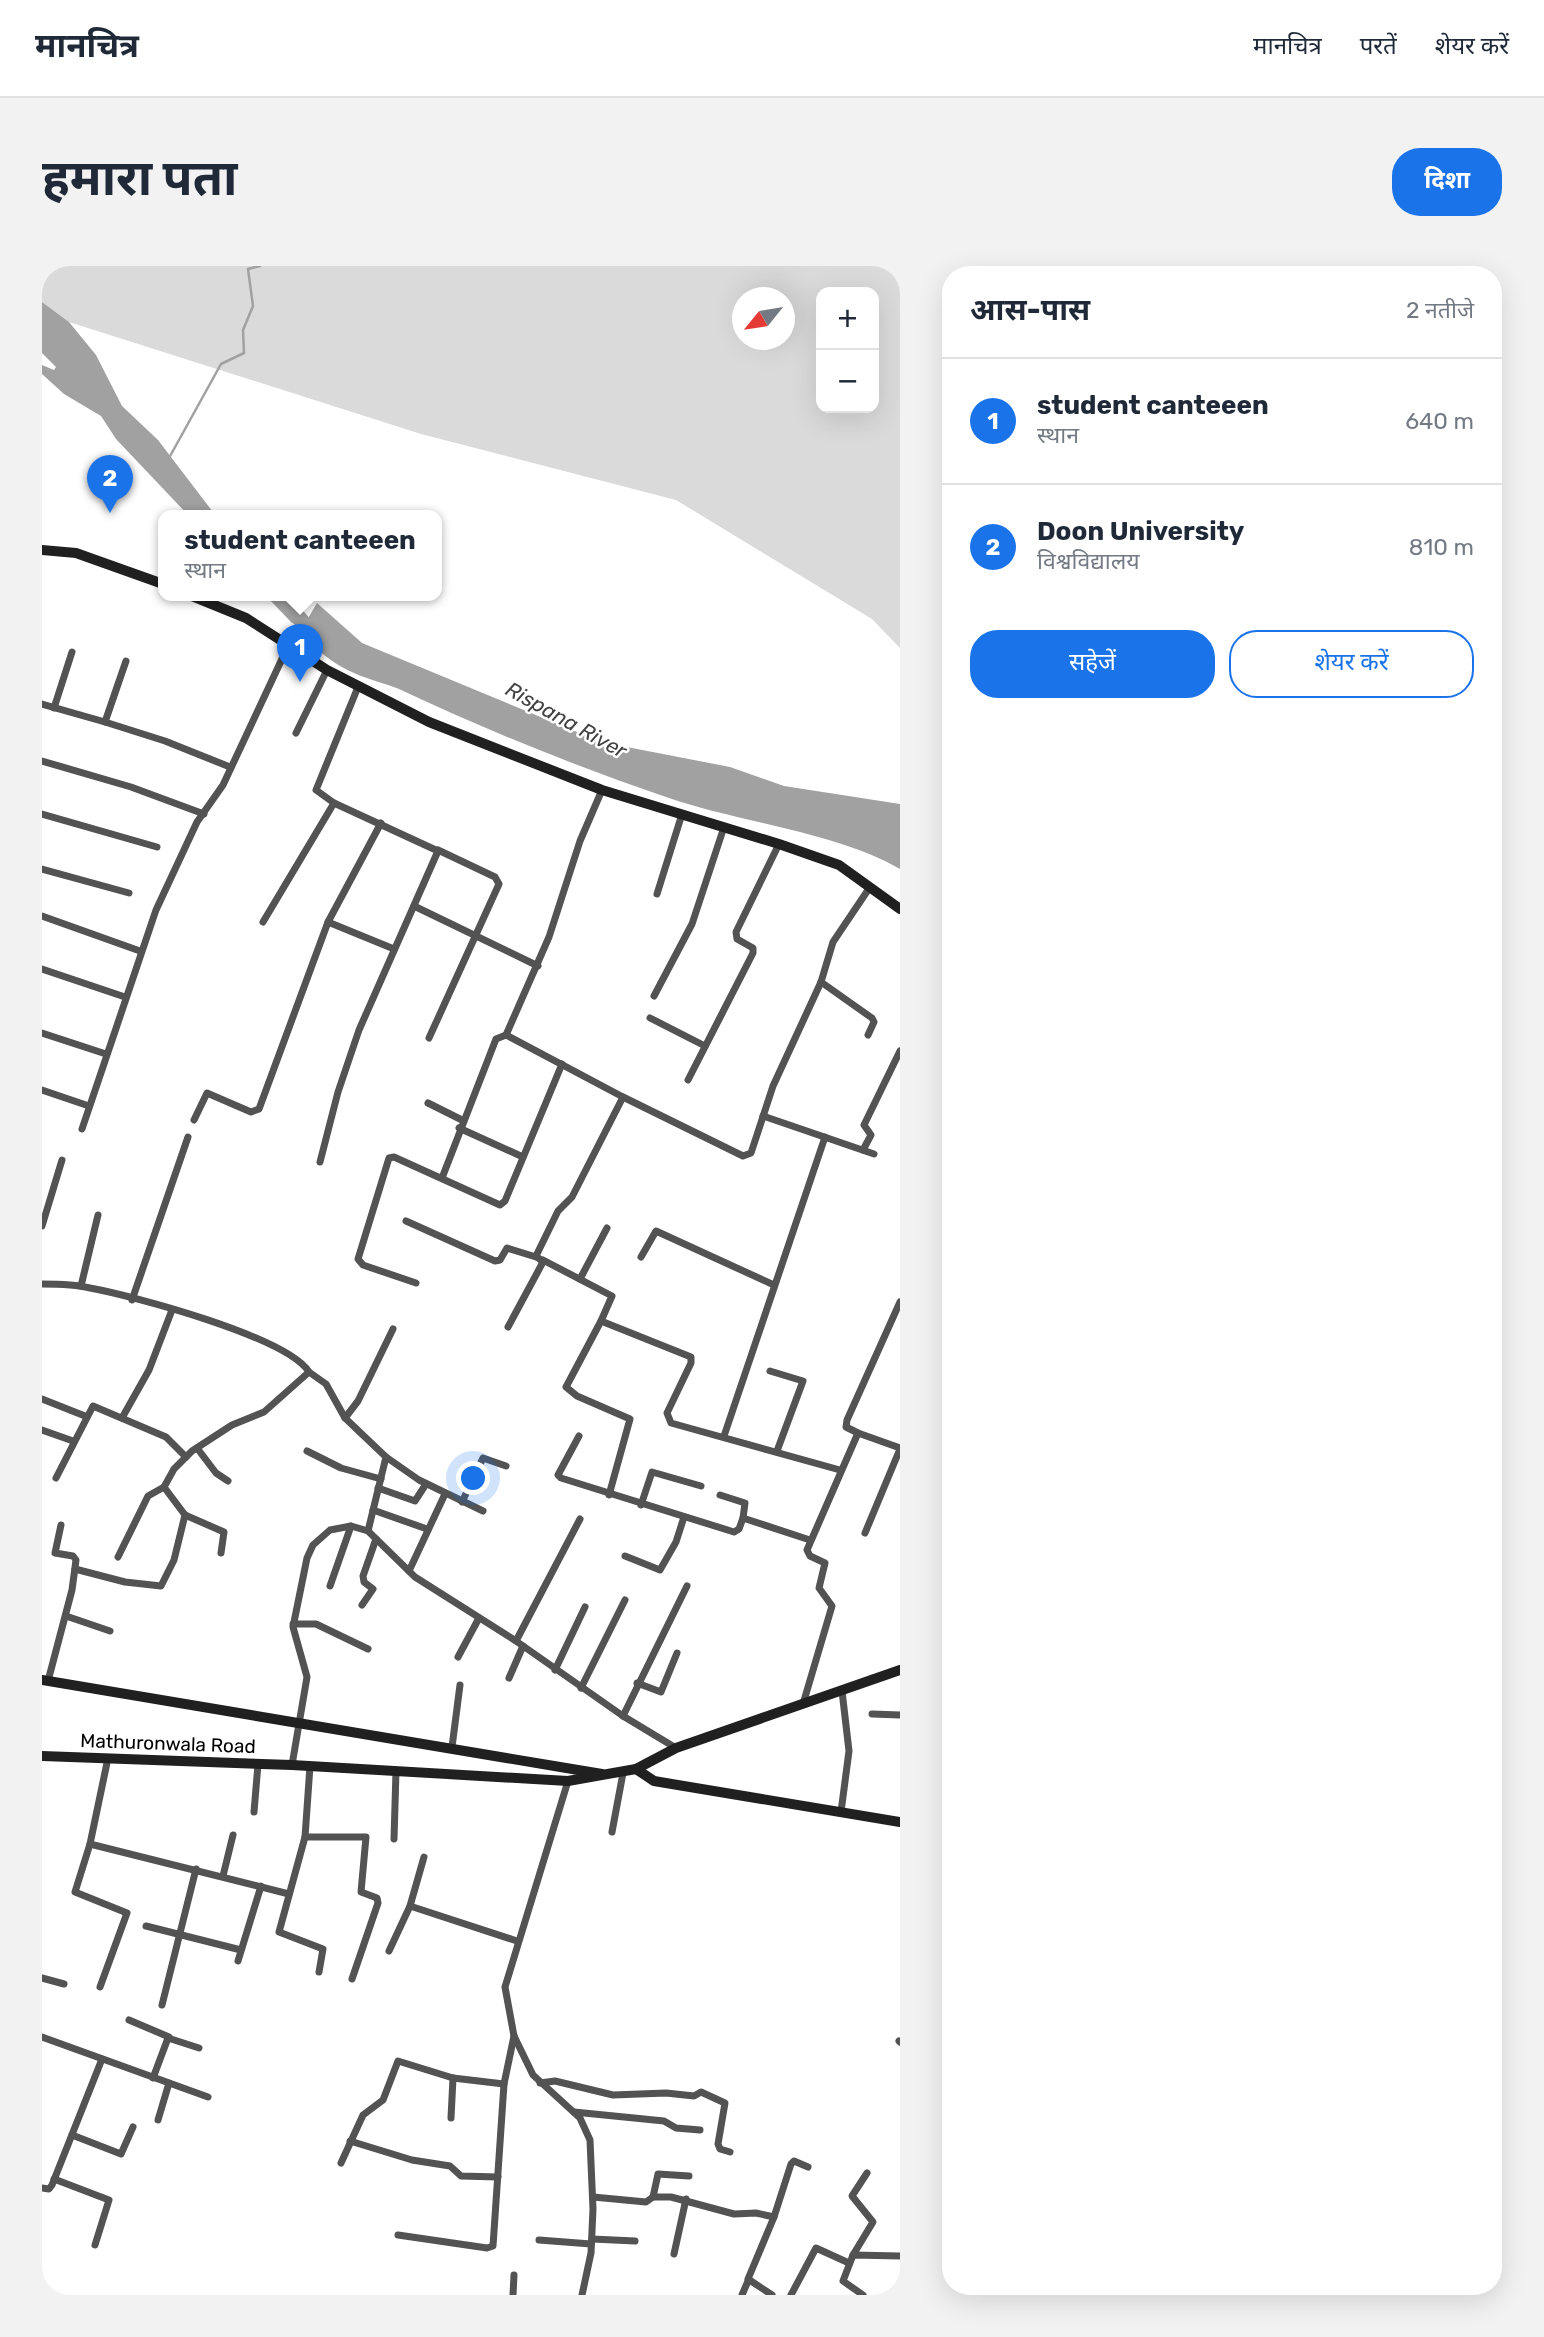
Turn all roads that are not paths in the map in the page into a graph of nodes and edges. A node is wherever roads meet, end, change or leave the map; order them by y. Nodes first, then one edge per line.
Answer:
1 (42, 550) edge
2 (158, 582) edge
3 (204, 601) edge
4 (288, 646) junction
5 (72, 652) dead end
6 (126, 661) dead end
7 (327, 670) junction
8 (358, 687) junction
9 (42, 704) edge
10 (54, 708) junction
11 (105, 722) junction
12 (296, 733) dead end
13 (43, 764) edge
14 (230, 767) junction
15 (602, 790) junction
16 (334, 803) junction
17 (42, 814) edge
18 (204, 814) junction
19 (682, 814) junction
20 (381, 823) junction
21 (724, 827) junction
22 (779, 844) junction
23 (157, 847) dead end
24 (438, 850) junction
25 (42, 869) edge
26 (870, 887) junction
27 (129, 893) dead end
28 (657, 894) dead end
29 (414, 906) junction
30 (900, 909) edge
31 (42, 916) edge
32 (263, 922) dead end
33 (328, 922) junction
34 (476, 936) junction
35 (394, 949) junction
36 (140, 951) junction
37 (538, 965) junction
38 (42, 969) edge
39 (821, 982) junction
40 (654, 996) dead end
41 (125, 997) junction
42 (650, 1018) dead end
43 (42, 1032) edge
44 (506, 1035) junction
45 (868, 1035) dead end
46 (429, 1038) dead end
47 (705, 1046) junction
48 (900, 1051) edge
49 (106, 1054) junction
50 (562, 1064) junction
51 (688, 1080) dead end
52 (42, 1090) edge
53 (623, 1097) junction
54 (428, 1103) dead end
55 (89, 1106) junction
56 (763, 1116) junction
57 (194, 1120) dead end
58 (460, 1124) junction
59 (82, 1129) dead end
60 (188, 1137) dead end
61 (825, 1137) junction
62 (863, 1150) junction
63 (874, 1154) dead end
64 (523, 1157) junction
65 (62, 1160) dead end
66 (320, 1162) dead end
67 (442, 1178) junction
68 (99, 1215) dead end
69 (406, 1221) dead end
70 (42, 1226) edge
71 (607, 1228) dead end
72 (641, 1257) dead end
73 (540, 1259) junction
74 (580, 1279) junction
75 (416, 1283) dead end
76 (42, 1284) edge
77 (775, 1285) junction
78 (81, 1286) junction
79 (132, 1300) junction
80 (900, 1302) edge
81 (172, 1310) junction
82 (601, 1321) junction
83 (508, 1327) dead end
84 (393, 1329) dead end
85 (770, 1371) dead end
86 (309, 1372) junction
87 (42, 1399) edge
88 (85, 1416) junction
89 (122, 1418) junction
90 (345, 1418) junction
91 (42, 1430) edge
92 (858, 1433) junction
93 (579, 1436) dead end
94 (724, 1436) junction
95 (73, 1441) junction
96 (197, 1448) junction
97 (900, 1449) edge
98 (307, 1451) dead end
99 (777, 1451) junction
100 (186, 1457) junction
101 (386, 1457) junction
102 (506, 1466) dead end
103 (840, 1470) junction
104 (55, 1478) dead end
105 (381, 1479) junction
106 (228, 1481) dead end
107 (426, 1484) junction
108 (701, 1486) dead end
109 (164, 1487) junction
110 (378, 1488) junction
111 (444, 1494) junction
112 (609, 1495) junction
113 (720, 1495) dead end
114 (462, 1502) junction
115 (641, 1505) junction
116 (373, 1510) junction
117 (482, 1511) dead end
118 (184, 1515) junction
119 (684, 1517) junction
120 (743, 1518) junction
121 (580, 1519) dead end
122 (61, 1525) dead end
123 (351, 1526) junction
124 (428, 1529) junction
125 (368, 1531) junction
126 (865, 1533) dead end
127 (376, 1539) junction
128 (810, 1541) junction
129 (221, 1553) dead end
130 (625, 1556) dead end
131 (118, 1557) dead end
132 (75, 1569) junction
133 (409, 1571) junction
134 (330, 1586) dead end
135 (687, 1586) dead end
136 (625, 1601) dead end
137 (362, 1605) dead end
138 (585, 1607) dead end
139 (66, 1616) junction
140 (479, 1618) junction
141 (293, 1624) junction
142 (110, 1631) dead end
143 (520, 1644) junction
144 (368, 1649) dead end
145 (677, 1653) dead end
146 (458, 1657) dead end
147 (555, 1670) junction
148 (900, 1670) edge
149 (509, 1678) dead end
150 (45, 1680) edge
151 (637, 1683) junction
152 (460, 1685) dead end
153 (581, 1689) junction
154 (842, 1691) junction
155 (803, 1703) junction
156 (872, 1714) dead end
157 (900, 1715) edge
158 (623, 1717) junction
159 (297, 1725) junction
160 (452, 1747) junction
161 (676, 1748) junction
162 (42, 1756) edge
163 (108, 1758) junction
164 (258, 1764) junction
165 (292, 1765) junction
166 (310, 1766) junction
167 (636, 1769) junction
168 (396, 1771) junction
169 (623, 1773) junction
170 (610, 1776) junction
171 (568, 1781) junction
172 (254, 1812) dead end
173 (841, 1812) junction
174 (900, 1822) edge
175 (612, 1832) dead end
176 (233, 1835) dead end
177 (305, 1837) junction
178 (394, 1839) dead end
179 (90, 1844) junction
180 (424, 1857) dead end
181 (196, 1869) junction
182 (223, 1876) junction
183 (261, 1886) junction
184 (289, 1895) junction
185 (410, 1906) junction
186 (146, 1926) dead end
187 (180, 1934) junction
188 (517, 1941) junction
189 (241, 1950) junction
190 (389, 1951) dead end
191 (238, 1961) dead end
192 (318, 1972) dead end
193 (42, 1978) edge
194 (352, 1979) dead end
195 (64, 1984) dead end
196 (100, 1987) dead end
197 (162, 2004) dead end
198 (128, 2020) dead end
199 (514, 2036) junction
200 (42, 2037) edge
201 (169, 2037) junction
202 (199, 2048) dead end
203 (102, 2059) junction
204 (153, 2078) junction
205 (453, 2078) junction
206 (169, 2083) junction
207 (540, 2083) junction
208 (504, 2084) junction
209 (208, 2097) dead end
210 (574, 2112) junction
211 (451, 2118) dead end
212 (158, 2120) dead end
213 (133, 2127) dead end
214 (700, 2130) dead end
215 (72, 2135) junction
216 (350, 2141) junction
217 (730, 2151) dead end
218 (341, 2163) dead end
219 (808, 2166) dead end
220 (867, 2173) dead end
221 (689, 2176) dead end
222 (498, 2177) junction
223 (54, 2179) junction
224 (42, 2188) edge
225 (593, 2197) junction
226 (653, 2197) junction
227 (685, 2199) junction
228 (774, 2217) junction
229 (398, 2235) dead end
230 (539, 2240) dead end
231 (635, 2241) dead end
232 (592, 2242) junction
233 (95, 2245) dead end
234 (674, 2254) dead end
235 (900, 2256) edge
236 (851, 2259) junction
237 (514, 2275) dead end
238 (748, 2281) junction
239 (857, 2293) edge
240 (513, 2295) edge
241 (582, 2295) edge
242 (742, 2295) edge
243 (772, 2295) edge
244 (791, 2295) edge

1 - 2 street
3 - 4 street
4 - 7 street
4 - 14 street
5 - 10 street
6 - 11 street
7 - 8 street
7 - 12 street
8 - 15 street
8 - 16 street
9 - 10 street
10 - 11 street
11 - 14 street
13 - 18 street
14 - 18 street
15 - 19 street
15 - 37 street
16 - 20 street
16 - 32 street
17 - 23 street
18 - 36 street
19 - 21 street
19 - 28 street
20 - 24 street
20 - 33 street
21 - 22 street
21 - 40 street
22 - 26 street
22 - 47 street
24 - 29 street
24 - 34 street
25 - 27 street
26 - 30 street
26 - 39 street
29 - 34 street
29 - 35 street
31 - 36 street
33 - 35 street
33 - 57 street
34 - 37 street
34 - 46 street
35 - 66 street
36 - 41 street
37 - 44 street
38 - 41 street
39 - 45 street
39 - 56 street
41 - 49 street
42 - 47 street
43 - 49 street
44 - 50 street
44 - 58 street
47 - 51 street
48 - 62 street
49 - 55 street
50 - 53 street
50 - 64 street
52 - 55 street
53 - 56 street
53 - 73 street
54 - 58 street
55 - 59 street
56 - 61 street
58 - 64 street
58 - 67 street
60 - 79 street
61 - 62 street
61 - 77 street
62 - 63 street
64 - 67 street
65 - 70 street
67 - 75 street
68 - 78 street
69 - 73 street
71 - 74 street
72 - 77 street
73 - 74 street
73 - 83 street
74 - 82 street
76 - 78 street
77 - 94 street
78 - 79 street
79 - 81 street
80 - 92 street
81 - 86 street
81 - 89 street
82 - 94 street
82 - 112 street
84 - 90 street
85 - 99 street
86 - 90 street
86 - 96 street
87 - 88 street
88 - 89 street
88 - 95 street
89 - 100 street
90 - 101 street
91 - 95 street
92 - 97 street
92 - 103 street
93 - 112 street
94 - 99 street
95 - 104 street
96 - 100 street
96 - 106 street
97 - 126 street
98 - 105 street
99 - 103 street
100 - 109 street
101 - 105 street
101 - 107 street
102 - 114 street
103 - 128 street
105 - 110 street
107 - 110 street
107 - 111 street
108 - 115 street
109 - 118 street
109 - 131 street
110 - 116 street
111 - 114 street
111 - 124 street
112 - 115 street
113 - 120 street
114 - 117 street
115 - 119 street
116 - 124 street
116 - 125 street
118 - 129 street
118 - 132 street
119 - 120 street
119 - 130 street
120 - 128 street
121 - 143 street
122 - 132 street
123 - 125 street
123 - 134 street
123 - 141 street
124 - 133 street
125 - 127 street
127 - 133 street
127 - 137 street
128 - 155 street
132 - 139 street
133 - 140 street
135 - 151 street
136 - 153 street
138 - 147 street
139 - 142 street
139 - 150 street
140 - 143 street
140 - 146 street
141 - 144 street
141 - 159 street
143 - 147 street
143 - 149 street
145 - 151 street
147 - 153 street
148 - 154 street, Mathuronwala Road
150 - 159 street
151 - 158 street
152 - 160 street
153 - 158 street
154 - 155 street, Mathuronwala Road
154 - 173 street
155 - 161 street, Mathuronwala Road
156 - 157 street
158 - 161 street
159 - 160 street
159 - 165 street
160 - 170 street
161 - 167 street, Mathuronwala Road
162 - 163 street, Mathuronwala Road
163 - 164 street, Mathuronwala Road
163 - 179 street
164 - 165 street, Mathuronwala Road
164 - 172 street
165 - 166 street, Mathuronwala Road
166 - 168 street, Mathuronwala Road
166 - 177 street
167 - 169 street, Mathuronwala Road
167 - 173 street
168 - 171 street, Mathuronwala Road
168 - 178 street
169 - 170 street, Mathuronwala Road
169 - 175 street
170 - 171 street, Mathuronwala Road
171 - 188 street
173 - 174 street
176 - 182 street
177 - 184 street
177 - 194 street
179 - 181 street
179 - 196 street
180 - 185 street
181 - 182 street
181 - 187 street
182 - 183 street
183 - 184 street
183 - 189 street
184 - 192 street
185 - 188 street
185 - 190 street
186 - 187 street
187 - 189 street
187 - 197 street
188 - 199 street
189 - 191 street
193 - 195 street
198 - 201 street
199 - 207 street
199 - 208 street
200 - 203 street
201 - 202 street
201 - 204 street
203 - 204 street
203 - 215 street
204 - 206 street
205 - 208 street
205 - 211 street
205 - 216 street
206 - 209 street
206 - 212 street
207 - 210 street
207 - 217 street
208 - 222 street
210 - 214 street
210 - 225 street
213 - 215 street
215 - 223 street
216 - 218 street
216 - 222 street
219 - 228 street
220 - 236 street
221 - 226 street
222 - 229 street
223 - 224 street
223 - 233 street
225 - 226 street
225 - 232 street
226 - 227 street
227 - 228 street
227 - 234 street
228 - 238 street
230 - 232 street
231 - 232 street
232 - 241 street
235 - 236 street
236 - 239 street
236 - 244 street
237 - 240 street
238 - 242 street
238 - 243 street

